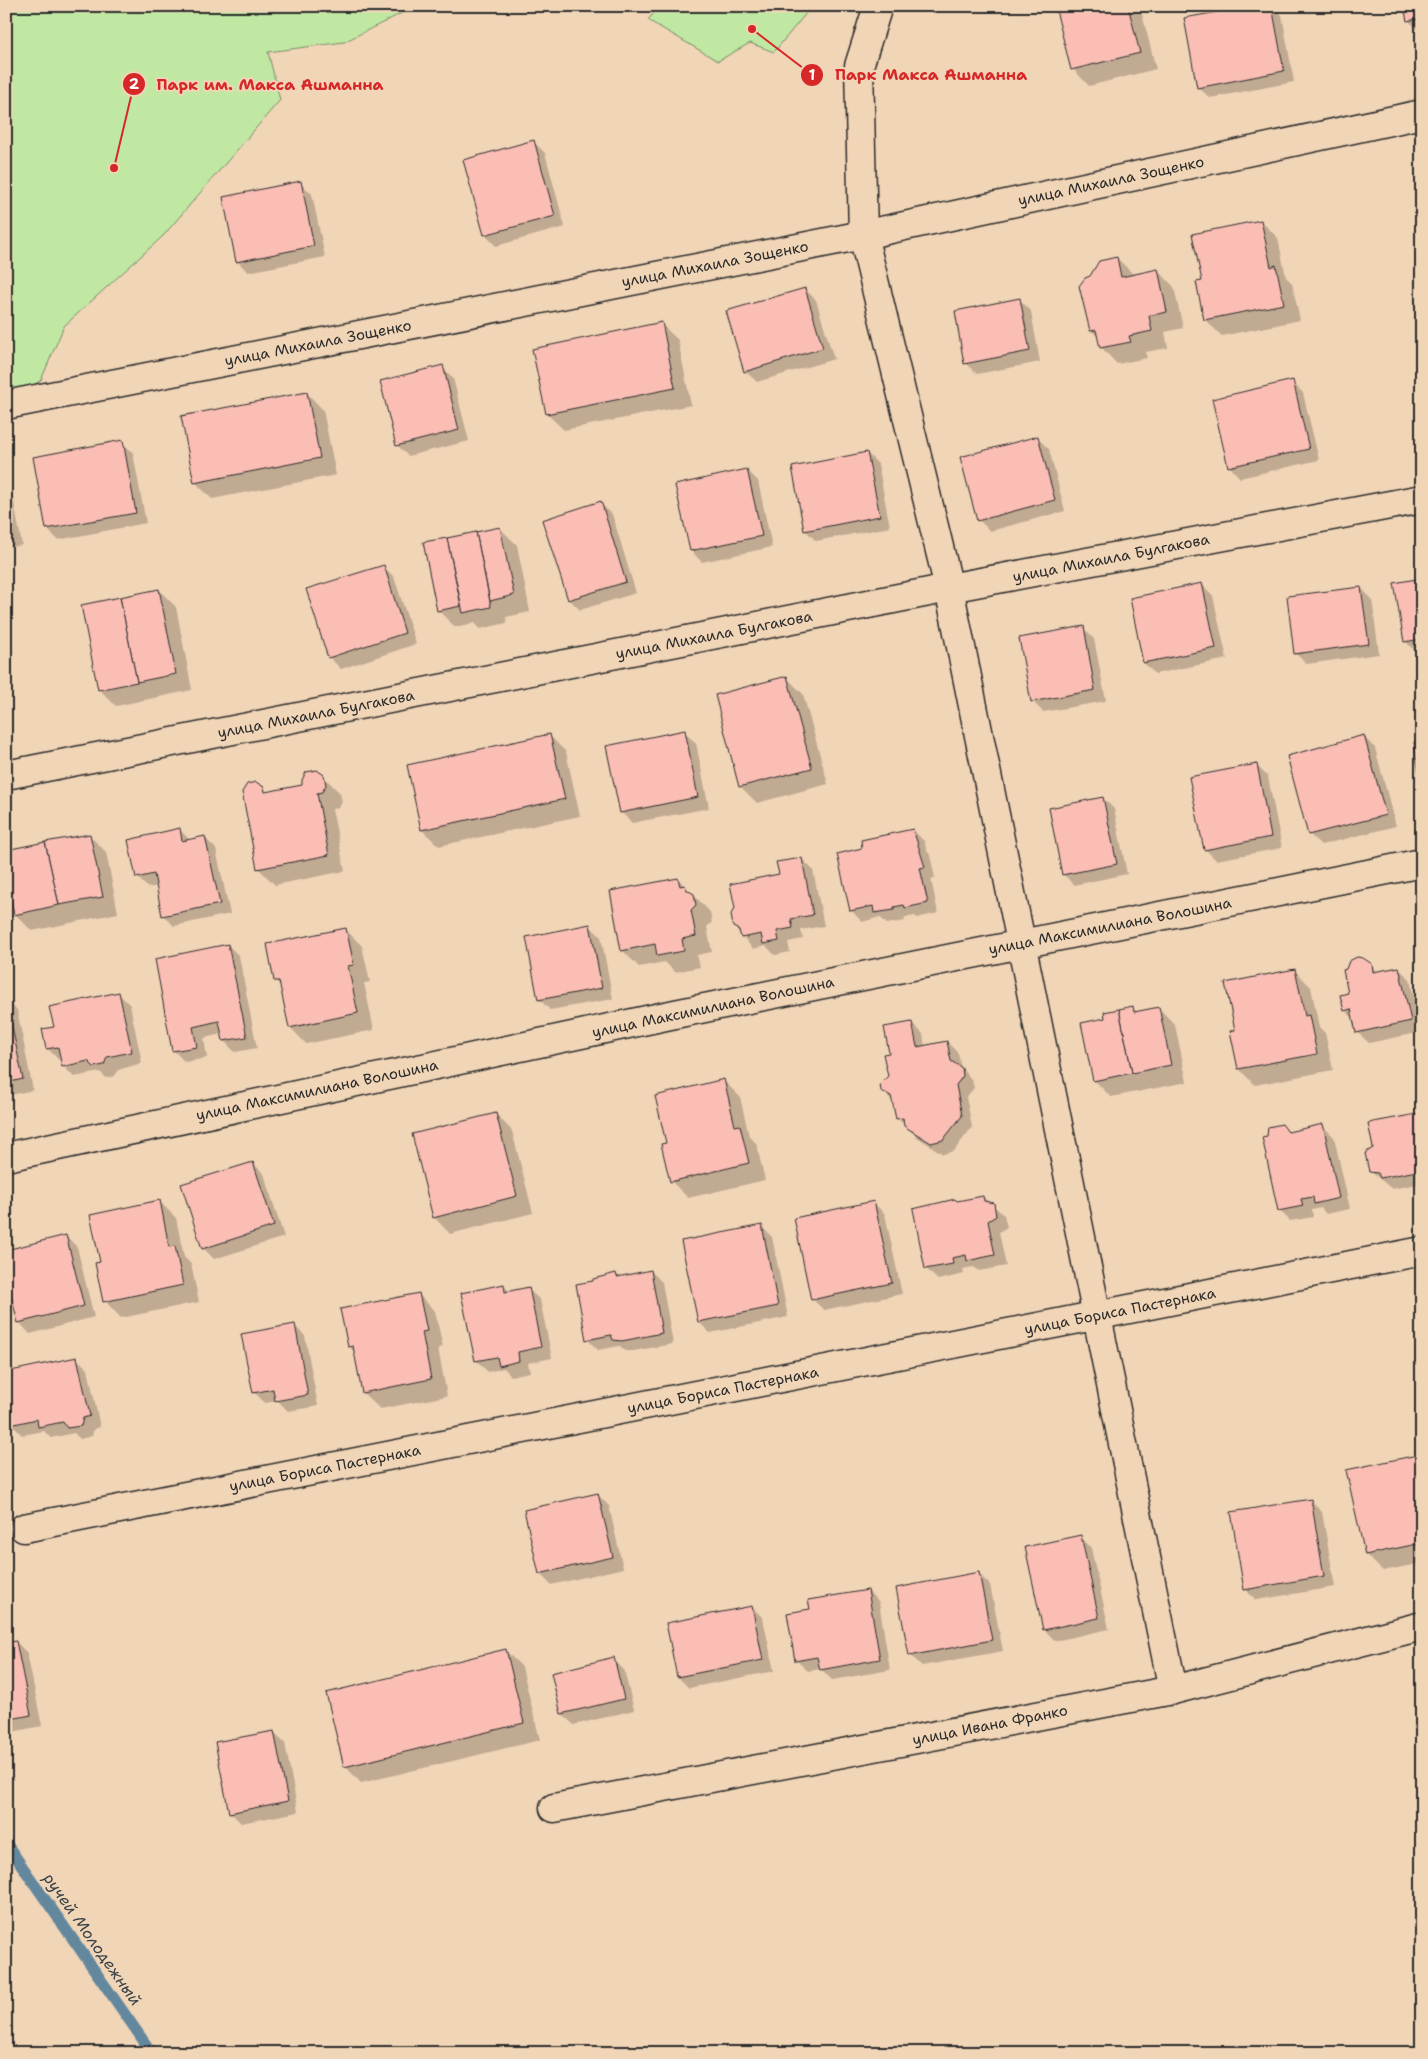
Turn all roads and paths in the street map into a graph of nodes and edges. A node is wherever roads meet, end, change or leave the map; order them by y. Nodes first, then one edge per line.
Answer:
1 (878, 6) edge
2 (1422, 114) edge
3 (863, 235) junction
4 (6, 405) edge
5 (1422, 498) edge
6 (949, 588) junction
7 (6, 776) edge
8 (1422, 863) edge
9 (1021, 944) junction
10 (6, 1157) edge
11 (1422, 1251) edge
12 (1097, 1316) junction
13 (24, 1528) dead end
14 (1422, 1626) edge
15 (1173, 1690) junction
16 (554, 1808) dead end

1 - 3 street
2 - 3 street, улица Михаила Зощенко
3 - 4 street, улица Михаила Зощенко
3 - 6 street
5 - 6 street, улица Михаила Булгакова
6 - 7 street, улица Михаила Булгакова
6 - 9 street
8 - 9 street, улица Максимилиана Волошина
9 - 10 street, улица Максимилиана Волошина
9 - 12 street
11 - 12 street, улица Бориса Пастернака
12 - 13 street, улица Бориса Пастернака
12 - 15 street
14 - 15 street, улица Ивана Франко
15 - 16 street, улица Ивана Франко

